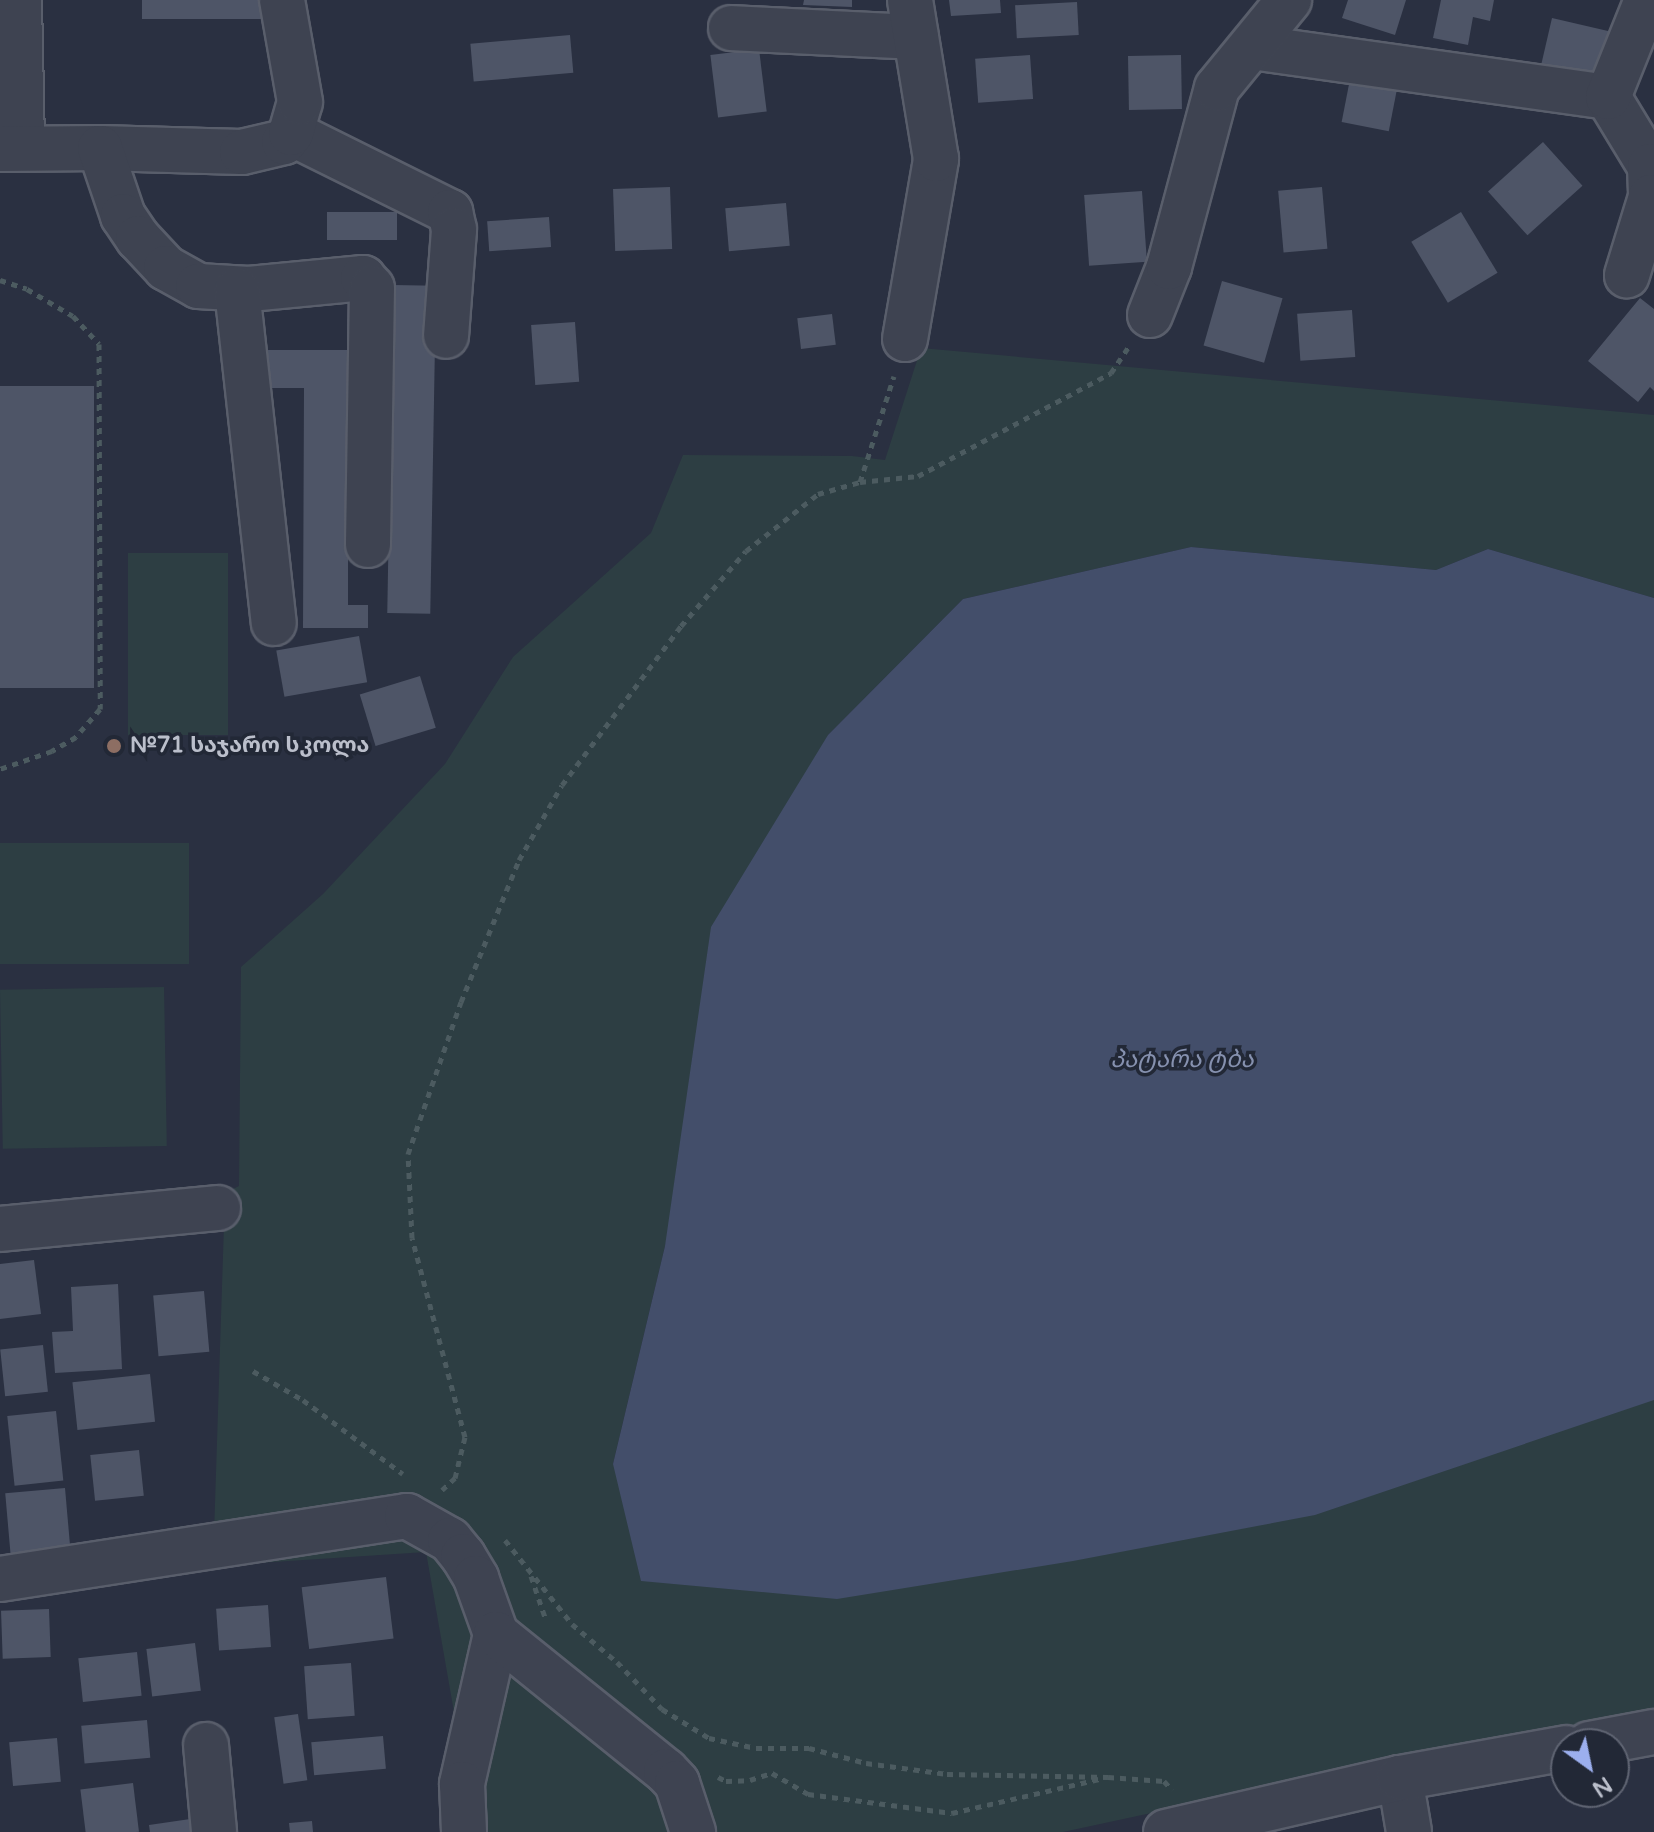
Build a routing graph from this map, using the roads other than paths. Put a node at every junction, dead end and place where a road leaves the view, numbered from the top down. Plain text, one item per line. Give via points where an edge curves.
1 (19, 0) edge
2 (282, 0) edge
3 (1289, 0) edge
4 (1647, 0) edge
5 (913, 18) edge
6 (731, 28) dead end
7 (1252, 47) junction
8 (1608, 97) junction
9 (291, 133) junction
10 (11, 148) edge
11 (100, 148) junction
12 (1627, 275) dead end
13 (237, 290) junction
14 (1150, 315) road end
15 (446, 336) dead end
16 (905, 339) road end
17 (368, 545) dead end
18 (274, 623) dead end
19 (218, 1208) dead end
20 (0, 1229) edge
21 (0, 1579) edge
22 (496, 1634) junction
23 (1654, 1732) edge
24 (1630, 1736) edge
25 (206, 1745) dead end
26 (1550, 1751) edge
27 (1400, 1778) junction
28 (1184, 1828) edge
29 (214, 1832) edge
30 (464, 1832) edge
31 (693, 1832) edge
32 (1409, 1832) edge

1 - 10 street
2 - 9 street via 300,102
3 - 7 street
4 - 8 street
5 - 6 street
5 - 16 street via 936,159
7 - 8 street
7 - 14 street via 1217,88 1169,267
8 - 12 street via 1650,166 1651,197
9 - 11 street via 284,142 242,152
9 - 15 street via 450,212 454,230
10 - 11 street
11 - 13 street via 123,216 166,268 198,286
13 - 17 street via 351,277 363,278 372,288
13 - 18 street
19 - 20 street
21 - 22 street via 409,1498 463,1556
22 - 30 street via 462,1784
22 - 31 street via 672,1777
23 - 24 street
25 - 29 street
26 - 27 street
27 - 28 street
27 - 32 street

